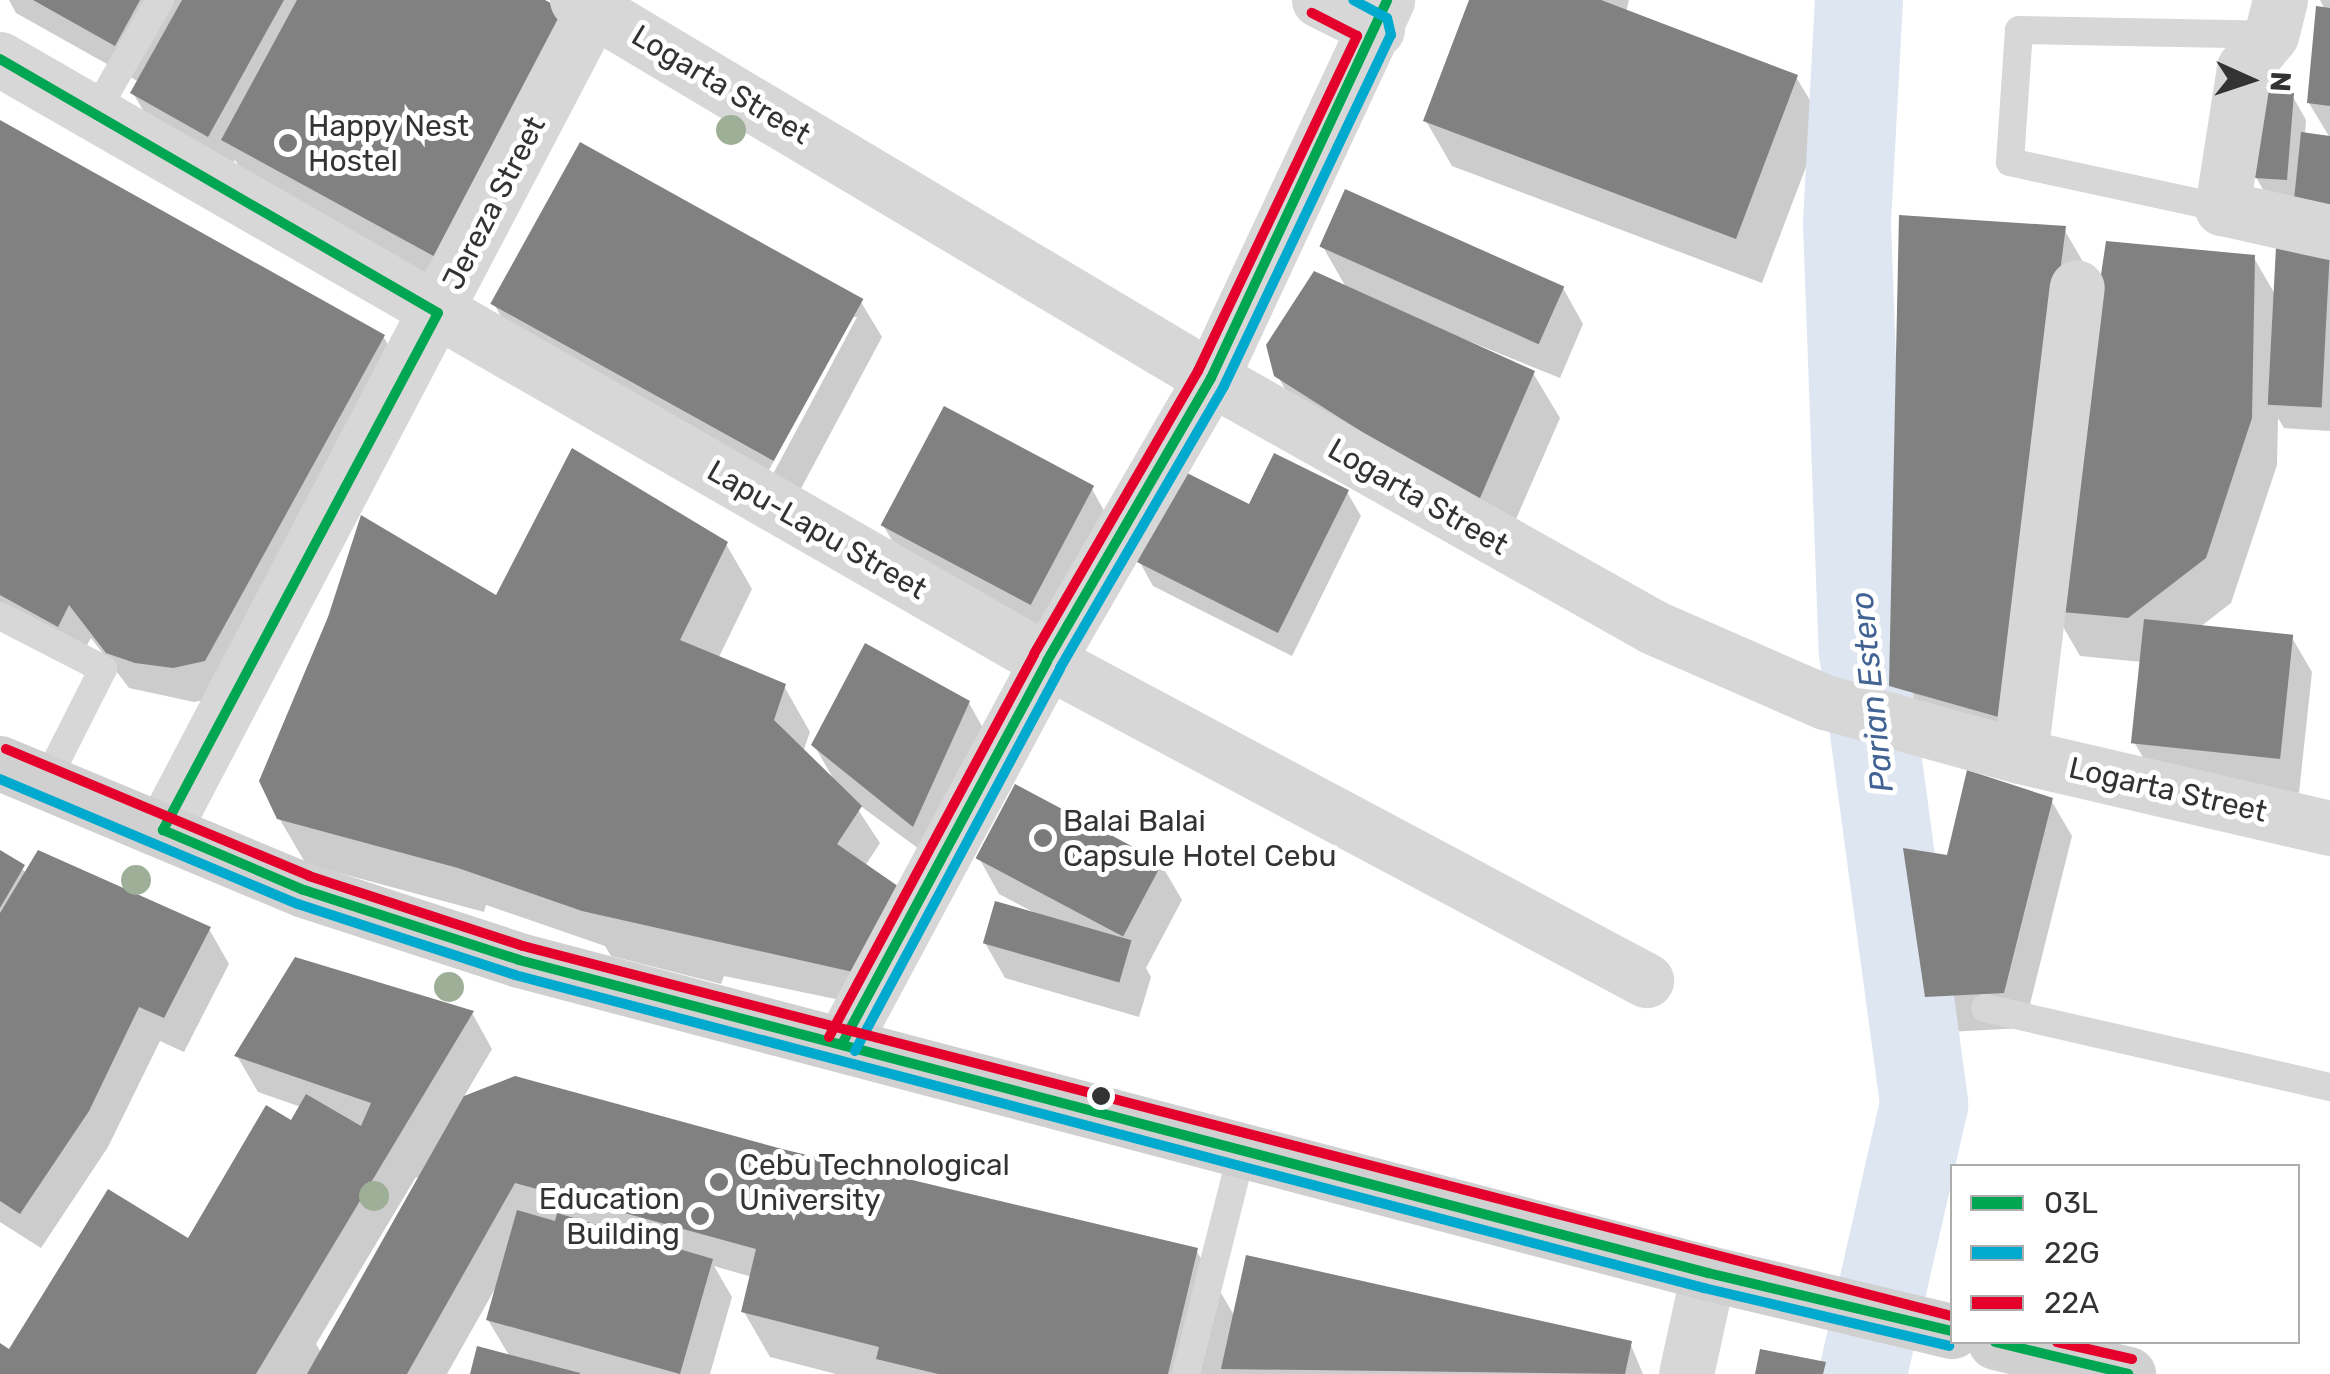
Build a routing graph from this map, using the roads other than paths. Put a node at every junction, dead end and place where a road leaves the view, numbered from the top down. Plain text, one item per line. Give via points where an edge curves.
1 (160, 0) edge
2 (1319, 0) edge
3 (590, 3) edge
4 (1382, 14) edge
5 (2275, 18) edge
6 (0, 59) edge
7 (94, 116) junction
8 (2222, 208) junction
9 (2330, 232) edge
10 (2077, 287) dead end
11 (438, 312) junction
12 (1212, 378) junction
13 (0, 616) edge
14 (1048, 662) junction
15 (2020, 756) junction
16 (22, 773) edge
17 (2330, 828) edge
18 (163, 830) junction
19 (1646, 980) dead end
20 (1984, 1008) dead end
21 (842, 1044) junction
22 (2330, 1088) edge
23 (1242, 1152) junction
24 (1708, 1273) junction
25 (1950, 1331) edge
26 (2004, 1344) edge
27 (1186, 1374) edge
28 (1686, 1374) edge
29 (2128, 1374) edge

1 - 7 lane
2 - 4 street
3 - 11 street, Jereza Street
3 - 12 street, Logarta Street
4 - 12 street
5 - 8 street via 2244,68
5 - 8 lane via 2019,30 2010,162
6 - 7 street, Lapu-Lapu Street
7 - 11 street, Lapu-Lapu Street
8 - 9 street
10 - 15 street
11 - 14 street, Lapu-Lapu Street
11 - 18 street, Jereza Street
12 - 14 street
12 - 15 street, Logarta Street via 1574,586 1825,702
13 - 16 lane via 103,669
14 - 19 street, Lapu-Lapu Street
14 - 21 street
15 - 17 street, Logarta Street
16 - 18 main road
18 - 21 main road via 304,890 519,960
20 - 22 lane
21 - 23 main road
23 - 24 main road
23 - 27 lane
24 - 25 main road
24 - 28 street
26 - 29 main road

